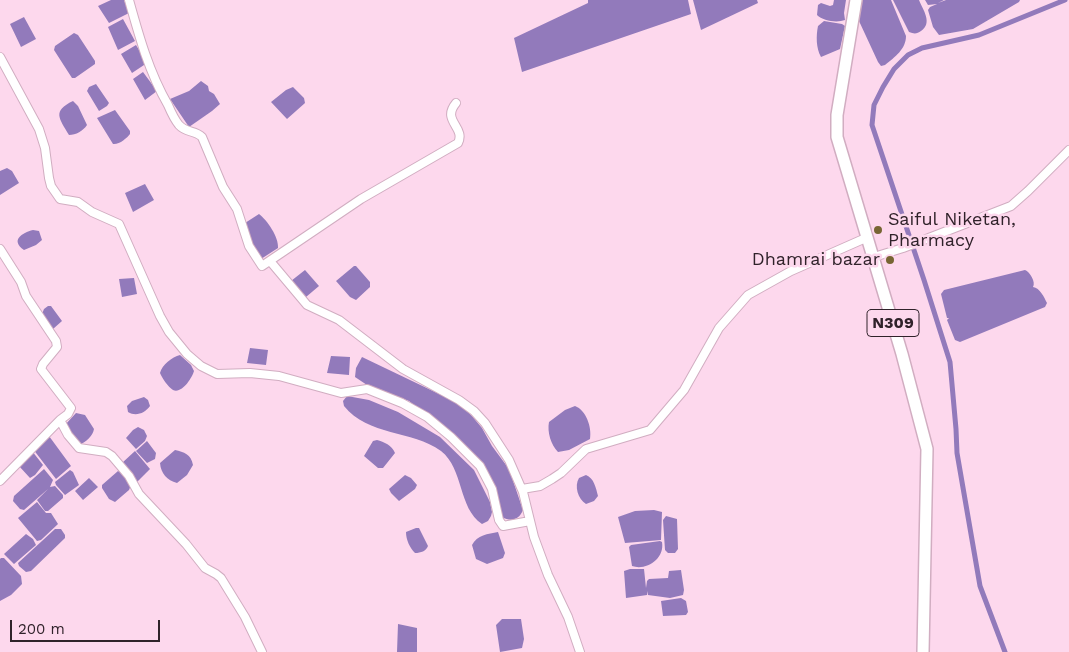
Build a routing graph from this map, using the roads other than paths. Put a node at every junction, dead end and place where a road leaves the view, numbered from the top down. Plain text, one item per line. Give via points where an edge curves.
1 (129, 0) edge
2 (856, 0) edge
3 (0, 57) edge
4 (456, 103) dead end
5 (1069, 150) edge
6 (868, 237) junction
7 (0, 250) edge
8 (874, 257) junction
9 (270, 261) junction
10 (60, 420) junction
11 (0, 481) edge
12 (522, 490) junction
13 (530, 521) junction
14 (262, 652) edge
15 (580, 652) edge
16 (923, 652) edge

1 - 9 street via 145,56 178,124 187,132 196,132 202,137 222,187 237,209 249,246 262,266
2 - 6 highway, N309 via 836,129
3 - 13 street via 40,129 51,186 60,199 78,202 119,224 160,316 187,354 217,374 279,376 341,393 367,389 402,403 426,417 480,466 492,489 503,526
4 - 9 street via 450,113 460,138 458,143 361,199
5 - 8 street via 1011,206
6 - 8 highway, N309
6 - 12 street via 791,271 748,295 719,328 684,390 650,430 586,449 552,479
7 - 10 street via 56,341 57,347 40,368 71,408
8 - 16 highway, N309 via 927,450
9 - 12 street via 307,305 339,320 404,369 474,412 509,460
10 - 11 street
10 - 14 street via 79,448 112,456 139,494 204,568 221,578
12 - 13 street
13 - 15 street

